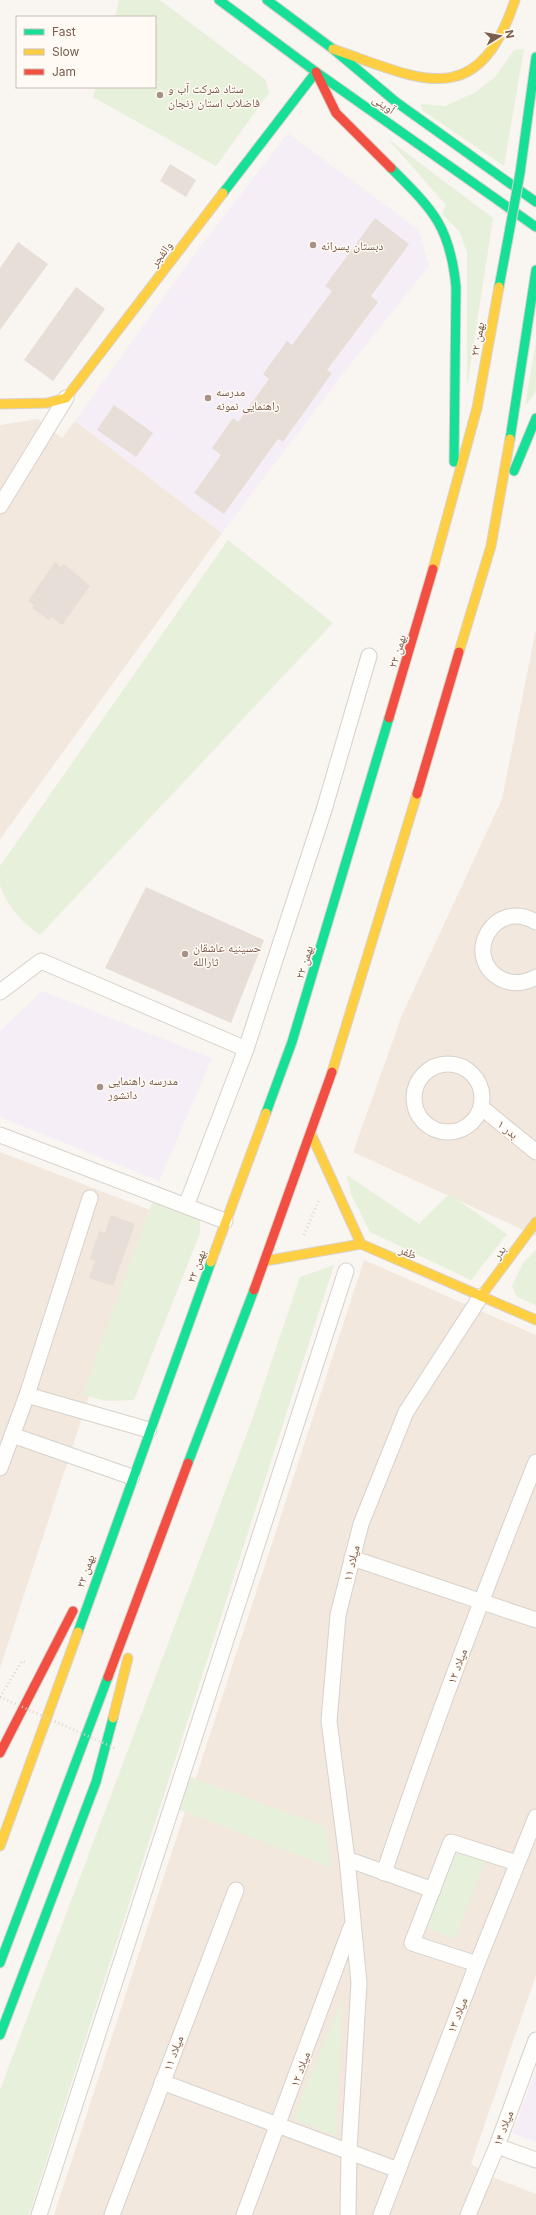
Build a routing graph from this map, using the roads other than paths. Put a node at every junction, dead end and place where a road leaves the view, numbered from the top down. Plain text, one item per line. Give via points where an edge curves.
1 (219, 0) edge
2 (267, 0) edge
3 (516, 0) edge
4 (333, 49) junction
5 (536, 58) edge
6 (316, 72) junction
7 (536, 202) edge
8 (536, 227) edge
9 (536, 270) edge
10 (66, 398) junction
11 (0, 404) edge
12 (536, 418) edge
13 (454, 492) junction
14 (500, 504) junction
15 (0, 506) edge
16 (369, 656) dead end
17 (536, 922) edge
18 (536, 977) edge
19 (0, 992) edge
20 (246, 1049) junction
21 (481, 1106) junction
22 (311, 1134) junction
23 (0, 1135) edge
24 (536, 1152) edge
25 (90, 1198) dead end
26 (186, 1206) junction
27 (225, 1221) junction
28 (536, 1222) edge
29 (360, 1244) junction
30 (265, 1261) junction
31 (346, 1271) dead end
32 (481, 1296) junction
33 (536, 1320) edge
34 (27, 1395) junction
35 (149, 1430) junction
36 (12, 1435) junction
37 (536, 1462) edge
38 (0, 1468) edge
39 (132, 1477) junction
40 (108, 1544) junction
41 (156, 1550) junction
42 (352, 1558) junction
43 (481, 1601) junction
44 (536, 1620) edge
45 (134, 1635) dead end
46 (130, 1650) dead end
47 (1, 1747) edge
48 (536, 1817) edge
49 (0, 1846) edge
50 (346, 1859) junction
51 (517, 1863) junction
52 (384, 1872) junction
53 (236, 1890) dead end
54 (433, 1890) junction
55 (353, 1923) junction
56 (0, 1963) edge
57 (477, 1964) junction
58 (0, 2035) edge
59 (536, 2040) edge
60 (162, 2082) junction
61 (279, 2125) junction
62 (497, 2146) junction
63 (349, 2151) junction
64 (536, 2160) edge
65 (398, 2170) junction
66 (39, 2215) edge
67 (112, 2215) edge
68 (244, 2215) edge
69 (348, 2215) edge
70 (381, 2215) edge
71 (468, 2215) edge

1 - 6 main road, آوینی
2 - 4 main road, آوینی
3 - 4 main road via 508,24 492,50 470,72 449,80 422,79
4 - 7 main road, آوینی via 396,102
5 - 13 main road, ۲۲ بهمن, bridge via 520,173 477,408
6 - 8 main road, آوینی
6 - 10 main road, والفجر
6 - 13 main road via 336,113 427,204 444,229 453,258 456,287
9 - 14 main road
10 - 11 main road via 47,403
10 - 15 street
12 - 14 main road
13 - 27 main road, ۲۲ بهمن via 417,625 292,1042
14 - 22 main road via 491,546 341,1045
16 - 20 street via 324,810
17 - 18 street via 515,915 504,918 494,924 483,944 488,967 496,976 517,983
19 - 20 street via 41,961
20 - 26 street
21 - 21 street via 482,1096 474,1076 456,1065 445,1064 424,1073 417,1083 414,1094 414,1106 420,1117 428,1126 438,1131 460,1130 470,1124
21 - 24 street, بدر ۱
22 - 29 main road
22 - 30 main road
23 - 26 street
25 - 34 street
26 - 27 street
27 - 35 main road, ۲۲ بهمن
28 - 32 main road, بدر
29 - 30 main road
29 - 32 main road, ظفر
30 - 41 main road
31 - 66 street
32 - 33 main road, ظفر
32 - 42 street, میلاد ۱۱ via 406,1412 361,1524
34 - 35 street
34 - 36 street
35 - 39 main road, ۲۲ بهمن
36 - 38 street
36 - 39 street
37 - 43 street, میلاد ۱۲
39 - 40 main road, ۲۲ بهمن
40 - 47 main road
40 - 49 main road, ۲۲ بهمن
41 - 45 main road
41 - 56 main road
42 - 43 street
42 - 50 street, میلاد ۱۱ via 338,1615 329,1721
43 - 44 street
43 - 52 street, میلاد ۱۲
46 - 58 main road via 96,1782
48 - 51 street, میلاد ۱۳
50 - 52 street
50 - 55 street, میلاد ۱۲
51 - 54 street via 452,1842
51 - 57 street, میلاد ۱۳
52 - 54 street
53 - 60 street, میلاد ۱۱
54 - 57 street via 412,1943
55 - 61 street, میلاد ۱۲
55 - 63 street, میلاد ۱۲ via 359,1983
57 - 65 street, میلاد ۱۳
59 - 62 street, میلاد ۱۴
60 - 61 street
60 - 67 street, میلاد ۱۱
61 - 63 street
61 - 68 street, میلاد ۱۲
62 - 64 street
62 - 71 street, میلاد ۱۴
63 - 65 street
63 - 69 street, میلاد ۱۲
65 - 70 street, میلاد ۱۳

